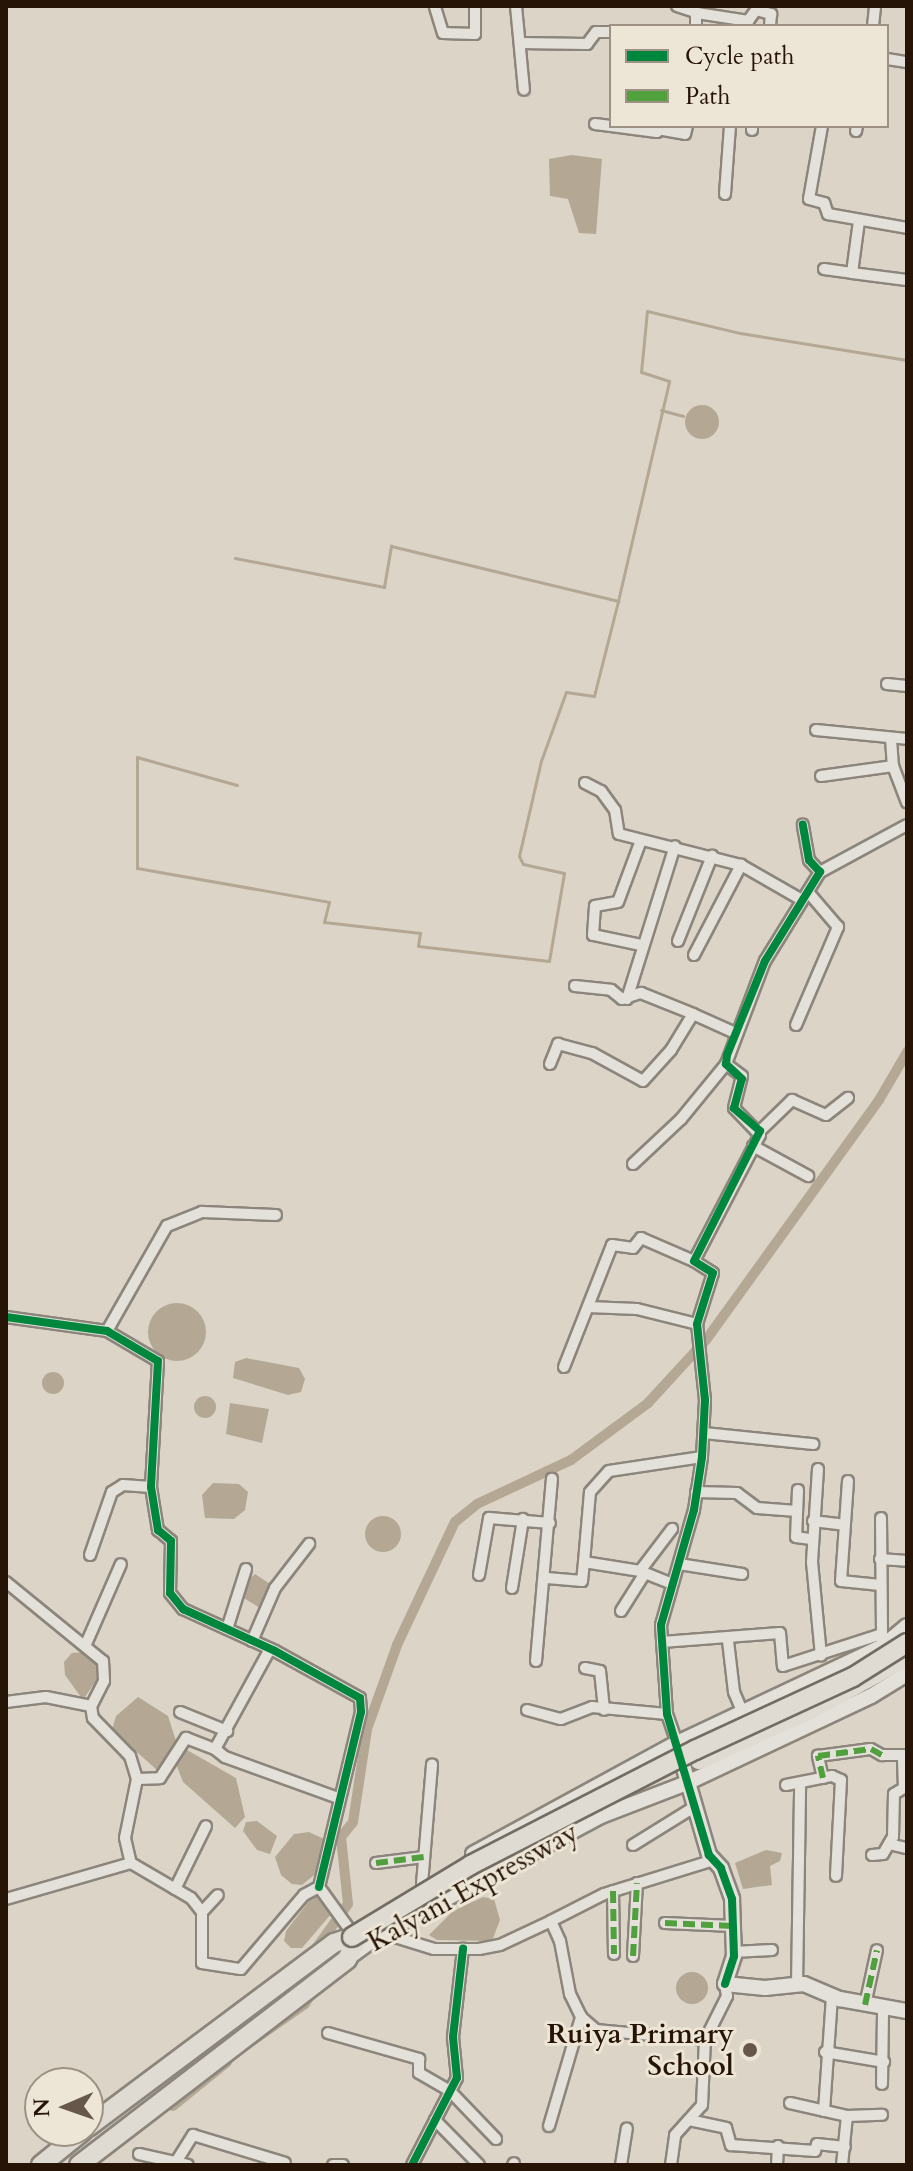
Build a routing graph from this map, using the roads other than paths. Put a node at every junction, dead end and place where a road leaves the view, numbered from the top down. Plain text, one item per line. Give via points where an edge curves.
1 (475, 6) edge
2 (516, 6) edge
3 (677, 6) edge
4 (435, 7) edge
5 (697, 13) junction
6 (696, 24) edge
7 (770, 24) edge
8 (609, 32) edge
9 (520, 43) junction
10 (524, 90) dead end
11 (595, 124) dead end
12 (609, 126) edge
13 (663, 128) edge
14 (686, 128) edge
15 (730, 128) edge
16 (822, 128) edge
17 (725, 194) dead end
18 (859, 221) junction
19 (907, 228) edge
20 (824, 269) dead end
21 (852, 273) junction
22 (907, 280) edge
23 (887, 684) dead end
24 (907, 686) edge
25 (816, 730) dead end
26 (891, 739) junction
27 (907, 739) edge
28 (893, 766) junction
29 (821, 776) dead end
30 (585, 783) dead end
31 (907, 802) edge
32 (803, 825) dead end
33 (904, 826) edge
34 (907, 839) edge
35 (641, 840) junction
36 (675, 846) junction
37 (712, 856) junction
38 (741, 865) junction
39 (820, 872) junction
40 (805, 896) junction
41 (678, 941) dead end
42 (641, 945) junction
43 (694, 955) dead end
44 (575, 986) dead end
45 (627, 999) junction
46 (693, 1014) junction
47 (796, 1025) dead end
48 (735, 1033) junction
49 (550, 1064) dead end
50 (726, 1064) junction
51 (848, 1098) dead end
52 (760, 1131) junction
53 (753, 1146) junction
54 (633, 1164) dead end
55 (808, 1176) dead end
56 (276, 1215) dead end
57 (694, 1261) junction
58 (588, 1307) junction
59 (6, 1317) edge
60 (697, 1330) junction
61 (107, 1331) junction
62 (564, 1367) dead end
63 (704, 1433) junction
64 (813, 1444) dead end
65 (702, 1457) junction
66 (818, 1469) dead end
67 (552, 1479) dead end
68 (848, 1481) dead end
69 (151, 1487) junction
70 (798, 1490) dead end
71 (696, 1492) junction
72 (797, 1511) junction
73 (881, 1518) dead end
74 (523, 1519) junction
75 (813, 1521) junction
76 (550, 1523) junction
77 (844, 1525) junction
78 (672, 1529) dead end
79 (811, 1539) junction
80 (309, 1544) dead end
81 (90, 1555) dead end
82 (880, 1559) junction
83 (907, 1561) edge
84 (584, 1562) junction
85 (121, 1564) dead end
86 (679, 1564) junction
87 (246, 1569) dead end
88 (642, 1572) junction
89 (742, 1574) dead end
90 (479, 1575) dead end
91 (547, 1578) junction
92 (6, 1582) edge
93 (670, 1583) junction
94 (880, 1585) junction
95 (512, 1588) dead end
96 (621, 1611) dead end
97 (907, 1626) edge
98 (227, 1629) junction
99 (882, 1640) junction
100 (252, 1641) junction
101 (728, 1641) junction
102 (662, 1642) junction
103 (907, 1643) edge
104 (86, 1644) junction
105 (270, 1649) junction
106 (821, 1656) junction
107 (907, 1657) edge
108 (536, 1661) dead end
109 (585, 1668) dead end
110 (907, 1674) edge
111 (6, 1702) edge
112 (91, 1706) junction
113 (527, 1710) dead end
114 (604, 1710) junction
115 (742, 1711) junction
116 (180, 1712) dead end
117 (667, 1714) junction
118 (227, 1731) junction
119 (677, 1743) junction
120 (215, 1749) junction
121 (905, 1755) edge
122 (432, 1764) dead end
123 (688, 1776) junction
124 (823, 1778) junction
125 (137, 1779) junction
126 (800, 1783) junction
127 (786, 1785) dead end
128 (338, 1798) junction
129 (696, 1806) junction
130 (206, 1826) dead end
131 (889, 1844) junction
132 (633, 1845) dead end
133 (907, 1848) edge
134 (872, 1855) dead end
135 (424, 1857) junction
136 (714, 1860) junction
137 (131, 1863) junction
138 (376, 1863) dead end
139 (836, 1876) dead end
140 (637, 1883) junction
141 (422, 1884) junction
142 (319, 1887) junction
143 (175, 1889) junction
144 (613, 1891) junction
145 (218, 1895) dead end
146 (6, 1899) edge
147 (202, 1912) junction
148 (551, 1921) junction
149 (665, 1923) dead end
150 (733, 1926) junction
151 (382, 1933) junction
152 (353, 1936) junction
153 (463, 1949) junction
154 (772, 1950) dead end
155 (877, 1950) dead end
156 (733, 1952) junction
157 (614, 1954) dead end
158 (633, 1956) dead end
159 (347, 1959) junction
160 (725, 1984) junction
161 (797, 1985) junction
162 (832, 1996) junction
163 (865, 2005) junction
164 (883, 2009) junction
165 (907, 2011) edge
166 (581, 2017) junction
167 (328, 2033) dead end
168 (705, 2040) junction
169 (825, 2052) junction
170 (884, 2062) junction
171 (882, 2084) dead end
172 (450, 2091) junction
173 (790, 2103) dead end
174 (824, 2111) junction
175 (104, 2115) edge
176 (882, 2115) dead end
177 (847, 2116) junction
178 (435, 2120) junction
179 (689, 2120) junction
180 (549, 2126) dead end
181 (627, 2128) dead end
182 (496, 2139) dead end
183 (778, 2146) junction
184 (63, 2147) edge
185 (845, 2147) junction
186 (139, 2154) dead end
187 (270, 2161) edge
188 (176, 2162) junction
189 (285, 2163) dead end
190 (41, 2165) edge
191 (79, 2165) edge
192 (188, 2165) edge
193 (333, 2165) edge
194 (343, 2165) edge
195 (412, 2165) edge
196 (479, 2165) edge
197 (621, 2165) edge
198 (671, 2165) edge
199 (777, 2165) edge
200 (842, 2165) edge

1 - 4 street via 475,34 443,33
2 - 9 street
3 - 5 street
5 - 6 street
5 - 7 street via 748,21 756,10 771,14
8 - 9 street via 596,32 587,44
9 - 10 street
11 - 12 street
13 - 14 street via 685,134
15 - 17 street
16 - 18 street via 809,199 824,203 828,214
18 - 19 street
18 - 21 street
20 - 21 street
21 - 22 street
23 - 24 street
25 - 26 street
26 - 27 street
26 - 28 street
28 - 29 street
28 - 31 street
30 - 35 street via 601,791 615,810 617,833
32 - 39 street via 809,860
33 - 34 street
33 - 39 street
35 - 36 street
35 - 42 street via 618,903 595,906 593,935
36 - 37 street
36 - 42 street
37 - 38 street
37 - 41 street
38 - 40 street
38 - 43 street
39 - 40 street
40 - 47 street via 838,927
40 - 48 street via 765,961
42 - 45 street
44 - 45 street via 611,990
45 - 46 street via 641,993
46 - 48 street
46 - 49 street via 645,1081 592,1053 558,1044
48 - 50 street
50 - 52 street via 742,1076 734,1108
50 - 54 street via 681,1119
51 - 52 street via 826,1115 792,1100
52 - 53 street
53 - 55 street
53 - 57 street
56 - 61 street via 202,1212 167,1226
57 - 58 street via 641,1238 633,1248 613,1244
57 - 60 street via 713,1273
58 - 60 street via 637,1309
58 - 62 street
59 - 61 street
60 - 63 street
61 - 69 street via 158,1361
63 - 64 street
63 - 65 street
65 - 71 street
65 - 84 street via 609,1471 590,1492
66 - 75 street
67 - 76 street
68 - 77 street
69 - 81 street via 123,1485 112,1492
69 - 98 street via 158,1530 171,1541 170,1593 183,1609
70 - 72 street
71 - 72 street via 737,1493 751,1506
71 - 86 street
72 - 79 street via 796,1537
73 - 82 street
74 - 76 street
74 - 90 street via 489,1518
74 - 95 street
75 - 77 street
75 - 79 street
76 - 91 street
77 - 94 street via 841,1581
78 - 88 street
79 - 106 street
80 - 100 street via 275,1588
82 - 83 street
82 - 94 street
84 - 88 street
84 - 91 street via 582,1581
85 - 104 street
86 - 89 street
86 - 93 street
87 - 98 street
88 - 93 street
88 - 96 street
91 - 108 street
92 - 104 street via 29,1606
93 - 102 street
94 - 99 street
97 - 99 street, Kalyani Expressway
98 - 100 street
99 - 106 street
99 - 115 street, Kalyani Expressway
100 - 105 street
101 - 102 street
101 - 106 street via 780,1633 783,1666
101 - 115 street via 734,1692
102 - 117 street
103 - 152 highway, Kalyani Expressway, bridge via 853,1677 695,1750 471,1865
104 - 112 street via 103,1661 104,1681
105 - 118 street
105 - 128 street via 360,1698
107 - 152 highway, Kalyani Expressway, bridge via 812,1709 471,1871
109 - 114 street via 600,1671
110 - 123 street, Kalyani Expressway via 871,1696
111 - 112 street via 46,1697
112 - 125 street via 93,1718 130,1756
113 - 114 street via 561,1719 592,1707
114 - 117 street
115 - 119 street, Kalyani Expressway
116 - 118 street
117 - 119 street
118 - 120 street
119 - 123 street
119 - 141 street, Kalyani Expressway
120 - 125 street via 186,1738 160,1778
120 - 128 street
121 - 124 street via 871,1749 818,1756
121 - 131 street via 904,1788 894,1794 895,1829
122 - 135 street
123 - 129 street
123 - 151 street, Kalyani Expressway via 601,1816
124 - 126 street
124 - 139 street via 832,1776 843,1787
125 - 137 street via 125,1838
126 - 127 street
126 - 161 street
128 - 142 street
129 - 132 street
129 - 136 street
130 - 143 street
131 - 133 street
131 - 134 street via 883,1854
135 - 138 street
135 - 141 street
136 - 140 street
136 - 150 street via 732,1899
137 - 143 street
137 - 146 street
140 - 144 street
140 - 158 street
141 - 152 street, Kalyani Expressway
142 - 147 street via 304,1895 241,1969 202,1963
142 - 152 street
143 - 147 street
144 - 148 street
144 - 157 street
145 - 147 street
148 - 153 street via 500,1945
148 - 166 street
149 - 150 street
150 - 156 street
151 - 153 street via 434,1949
151 - 159 street, Kalyani Expressway
152 - 159 highway
152 - 175 highway, Kalyani Expressway via 334,1943
153 - 172 street via 453,2037 457,2078
154 - 156 street
155 - 163 street
156 - 160 street
159 - 191 highway, Kalyani Expressway
160 - 161 street
160 - 168 street via 727,1996
161 - 162 street
162 - 163 street
162 - 169 street
163 - 164 street
164 - 165 street
164 - 170 street
166 - 168 street via 596,2030
166 - 180 street
167 - 172 street via 419,2059 419,2073
168 - 179 street via 702,2105
169 - 170 street
169 - 174 street
170 - 171 street
172 - 178 street
172 - 182 street
173 - 174 street
174 - 177 street
176 - 177 street
177 - 185 street
178 - 195 street
178 - 196 street
179 - 183 street via 726,2128 731,2145
179 - 198 street via 675,2135
181 - 197 street
183 - 185 street via 815,2151 817,2144
183 - 199 street
184 - 190 highway
185 - 200 street
186 - 188 street
187 - 188 street via 193,2135
187 - 189 street
188 - 192 street
193 - 194 street

